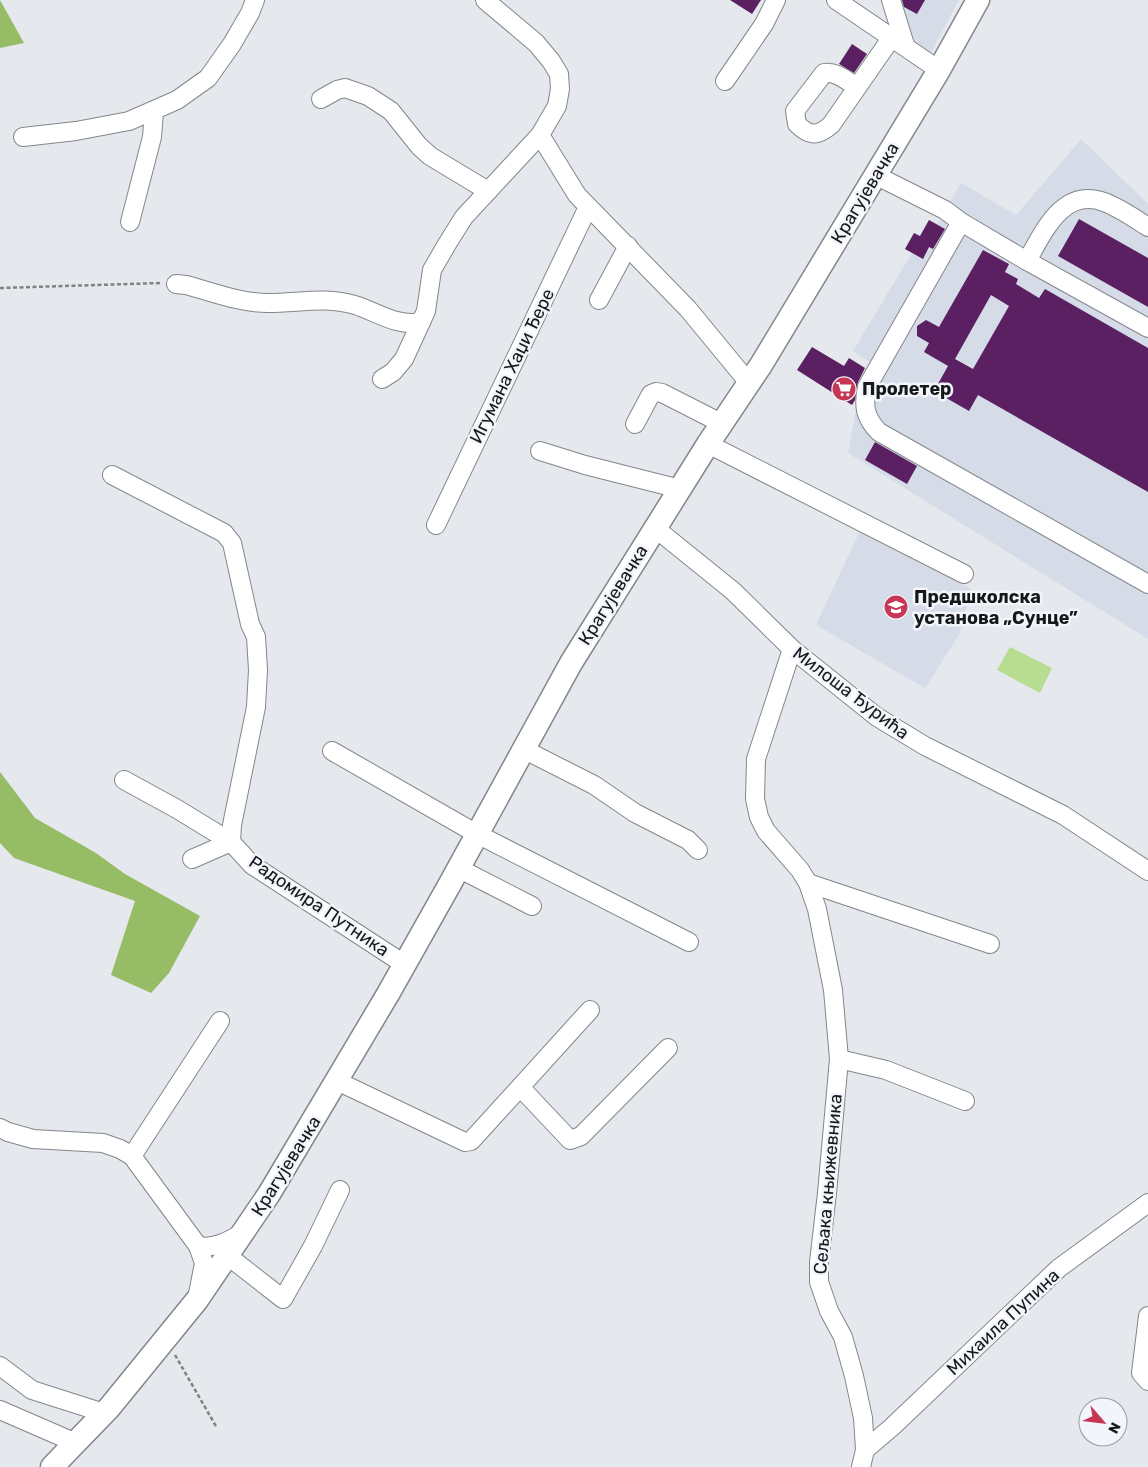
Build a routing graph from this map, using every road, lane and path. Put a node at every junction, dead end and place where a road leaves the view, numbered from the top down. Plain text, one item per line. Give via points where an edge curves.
1 (255, 0) edge
2 (485, 0) edge
3 (836, 0) edge
4 (891, 0) edge
5 (978, 0) edge
6 (774, 1) edge
7 (898, 41) junction
8 (939, 70) junction
9 (725, 81) dead end
10 (857, 87) dead end
11 (321, 99) dead end
12 (154, 112) junction
13 (540, 134) junction
14 (23, 137) dead end
15 (875, 176) junction
16 (488, 190) junction
17 (588, 207) junction
18 (130, 222) dead end
19 (961, 222) junction
20 (1148, 227) edge
21 (628, 246) junction
22 (1027, 260) junction
23 (176, 284) joint
24 (0, 288) edge
25 (599, 300) dead end
26 (421, 322) junction
27 (1146, 322) edge
28 (382, 379) dead end
29 (749, 384) junction
30 (722, 423) junction
31 (635, 424) dead end
32 (708, 444) junction
33 (540, 451) dead end
34 (112, 475) dead end
35 (680, 489) junction
36 (436, 525) dead end
37 (655, 528) junction
38 (964, 574) dead end
39 (1147, 581) edge
40 (792, 649) junction
41 (523, 749) junction
42 (332, 751) dead end
43 (124, 780) dead end
44 (477, 834) junction
45 (231, 842) junction
46 (698, 850) dead end
47 (192, 859) dead end
48 (458, 868) junction
49 (1148, 871) edge
50 (808, 883) junction
51 (532, 906) dead end
52 (689, 942) dead end
53 (990, 944) dead end
54 (404, 964) junction
55 (590, 1010) dead end
56 (220, 1021) dead end
57 (668, 1048) dead end
58 (839, 1059) junction
59 (337, 1081) junction
60 (520, 1088) junction
61 (965, 1101) dead end
62 (0, 1128) edge
63 (132, 1156) junction
64 (340, 1190) dead end
65 (1148, 1203) edge
66 (245, 1231) junction
67 (198, 1246) junction
68 (228, 1256) junction
69 (197, 1300) junction
70 (1148, 1316) edge
71 (166, 1338) junction
72 (0, 1366) edge
73 (1148, 1381) edge
74 (0, 1410) edge
75 (104, 1413) junction
76 (217, 1428) dead end
77 (76, 1443) junction
78 (863, 1459) edge
79 (52, 1467) edge

1 - 12 street via 232,44 208,78
2 - 13 street via 536,43 559,74 557,106
3 - 7 street
4 - 7 street
5 - 8 main road, Крагујевачка
6 - 9 street via 764,24
7 - 8 street
7 - 10 street
8 - 15 main road, Крагујевачка
11 - 16 street via 346,88 368,96 391,111 418,146 430,156
12 - 14 street via 129,122
12 - 18 street via 152,137
13 - 16 street
13 - 17 street via 577,195
15 - 19 street via 946,210
15 - 29 main road, Крагујевачка
16 - 26 street via 464,217 432,270 426,311
17 - 21 street
17 - 36 street, Игумана Хаџи Ђере
19 - 22 street
19 - 39 street via 867,387 866,416 879,432
20 - 22 street via 1103,202 1080,199 1061,210 1047,225
21 - 25 street
21 - 29 street via 688,309
22 - 27 street
23 - 24 path
23 - 26 street via 247,302 334,300 402,323
26 - 28 street via 404,358 393,372
29 - 30 main road, Крагујевачка
30 - 31 street via 656,392 651,394
30 - 32 main road, Крагујевачка
32 - 35 main road, Крагујевачка
32 - 38 street
33 - 35 street
34 - 45 street via 224,533 232,543 256,638 258,670 256,707
35 - 37 main road, Крагујевачка
37 - 40 street, Милоша Ђурића via 733,590
37 - 41 main road, Крагујевачка via 571,663
40 - 49 street, Милоша Ђурића via 878,717 917,741 1063,815
40 - 50 street, Сељака књижевника via 756,759 755,799 766,832
41 - 44 main road, Крагујевачка
41 - 46 street via 594,785 635,813 688,840
42 - 44 street
43 - 45 street, Радомира Путника
44 - 48 main road, Крагујевачка
44 - 52 street
45 - 47 street
45 - 54 street, Радомира Путника via 252,865
48 - 51 street
48 - 54 main road, Крагујевачка
50 - 53 street
50 - 58 street, Сељака књижевника via 817,909 833,990
54 - 59 main road, Крагујевачка
55 - 60 street
56 - 63 street
57 - 60 street via 581,1136 570,1140
58 - 61 street via 886,1070
58 - 78 street, Сељака књижевника via 818,1262 819,1282 846,1347 863,1418
59 - 60 street via 465,1142 471,1141
59 - 66 main road, Крагујевачка
62 - 63 street via 33,1139 103,1143
63 - 67 street
64 - 68 street via 314,1246 283,1299
65 - 78 street, Михаила Пупина via 1059,1268
66 - 67 street via 218,1245
66 - 68 main road, Крагујевачка
67 - 69 street via 204,1263
68 - 69 main road, Крагујевачка
69 - 71 main road, Крагујевачка
70 - 73 street via 1141,1373
71 - 75 main road, Крагујевачка
71 - 76 path
72 - 75 street via 32,1390
74 - 77 street
75 - 77 main road, Крагујевачка
77 - 79 main road, Крагујевачка

